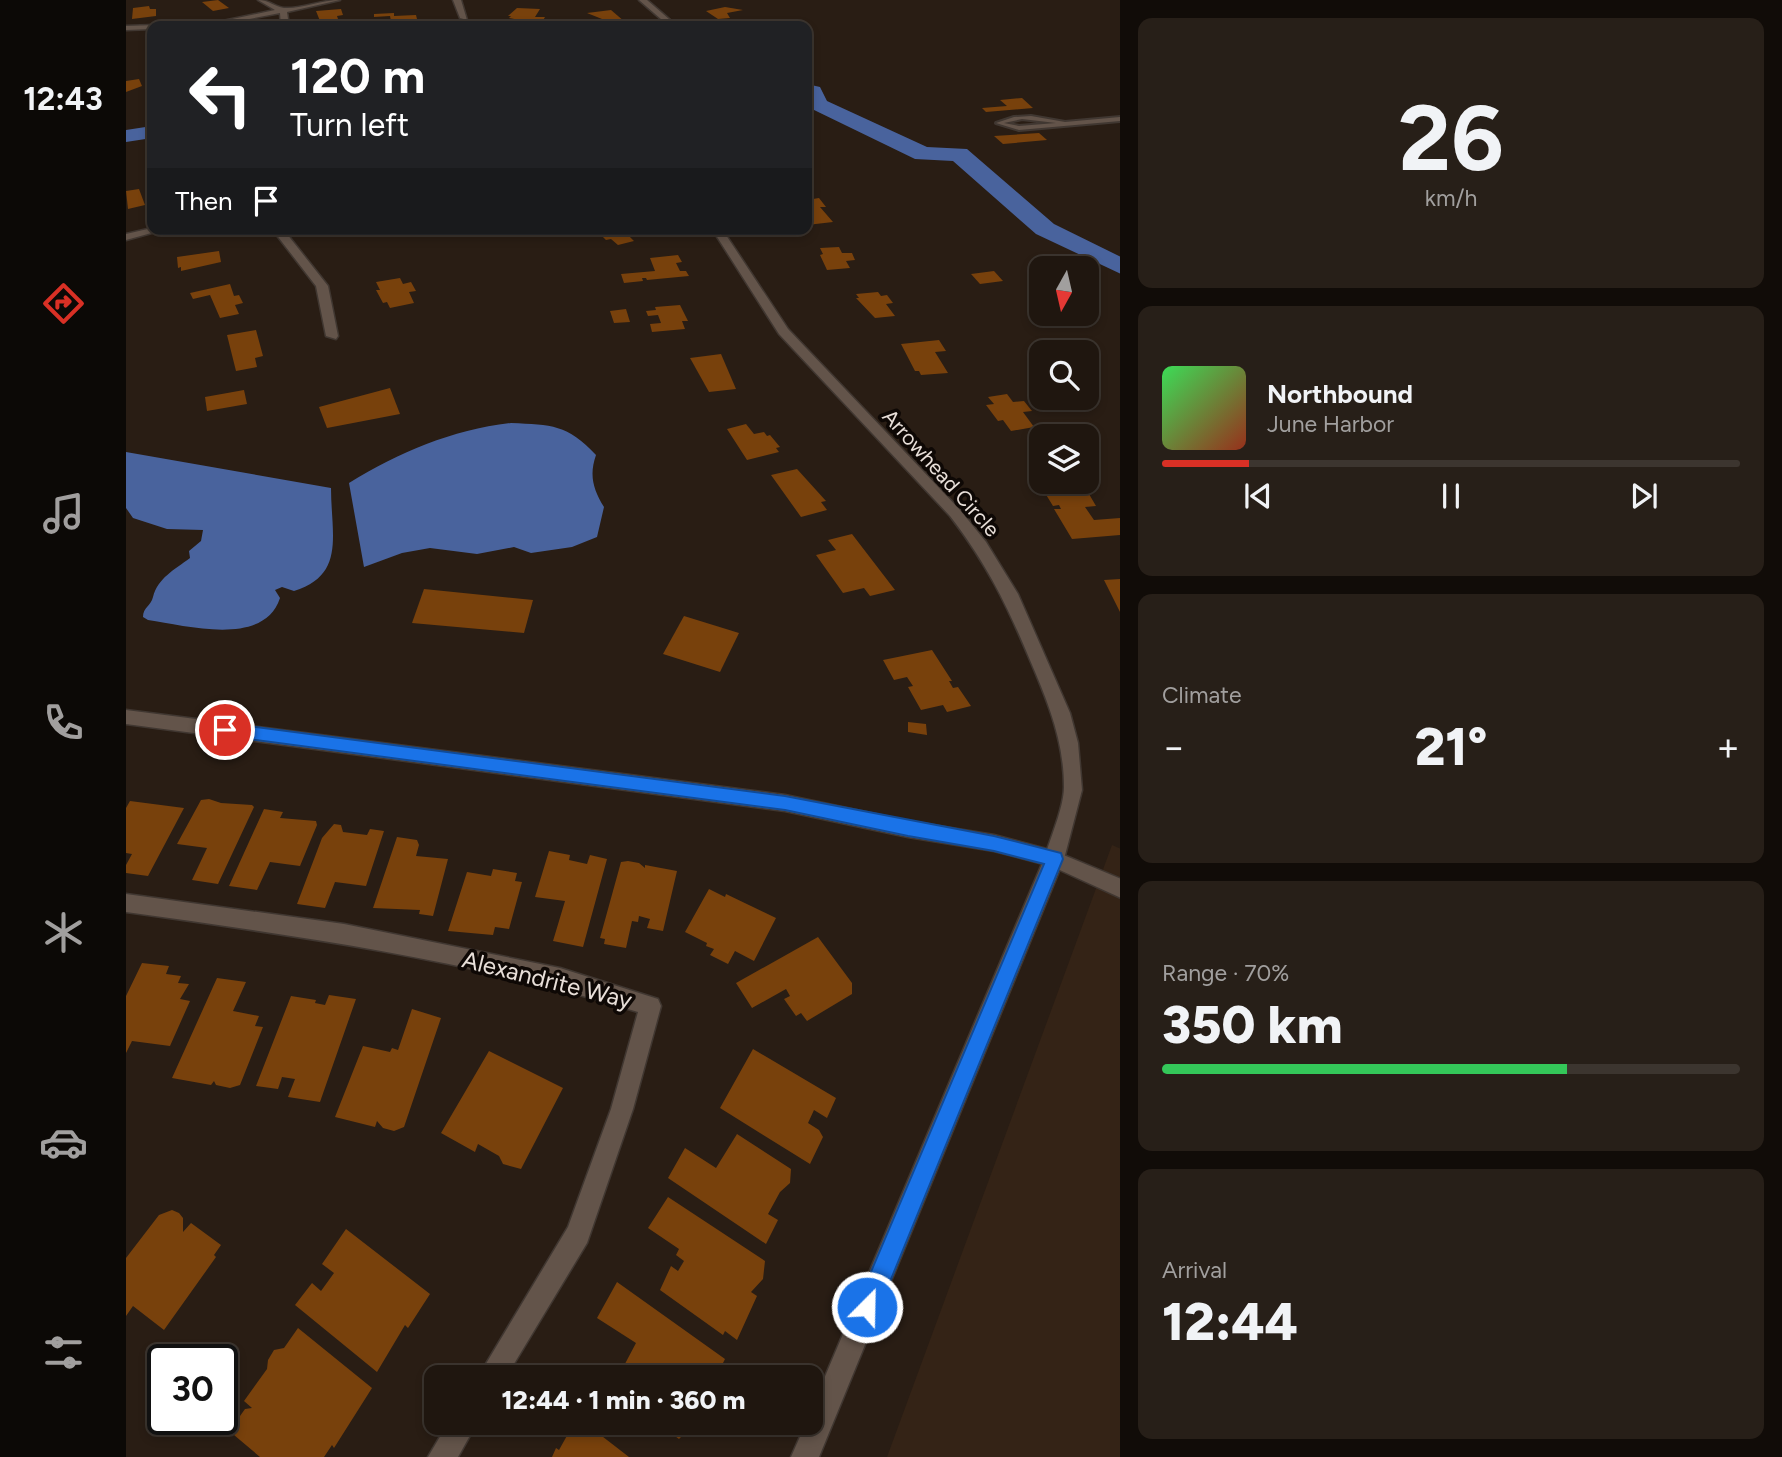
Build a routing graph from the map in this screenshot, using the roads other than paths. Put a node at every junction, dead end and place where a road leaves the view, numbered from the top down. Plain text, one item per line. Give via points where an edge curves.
1 (262, 0) edge
2 (336, 0) edge
3 (457, 0) edge
4 (643, 0) edge
5 (283, 11) junction
6 (464, 18) dead end
7 (230, 21) edge
8 (284, 21) edge
9 (667, 21) edge
10 (126, 27) edge
11 (147, 27) edge
12 (1120, 119) edge
13 (1063, 123) junction
14 (147, 232) edge
15 (282, 235) edge
16 (722, 235) edge
17 (126, 237) edge
18 (332, 336) dead end
19 (126, 716) edge
20 (1054, 859) junction
21 (1120, 889) edge
22 (126, 903) edge
23 (498, 1365) edge
24 (456, 1435) edge
25 (442, 1457) edge
26 (805, 1457) edge

1 - 5 street
2 - 5 street
3 - 6 street
4 - 9 street
5 - 7 street
5 - 8 street
10 - 11 street
12 - 13 lane
13 - 13 lane via 1019,128 999,123 1022,118
14 - 17 street
15 - 18 street via 322,286
16 - 20 street, Arrowhead Circle via 783,331 955,513 1004,582 1061,713 1069,743 1073,790
19 - 20 street via 785,803
20 - 21 street
20 - 26 street, Arrowhead Circle
22 - 23 street, Alexandrite Way via 344,933 560,978 650,1006 622,1109 578,1234
24 - 25 street

